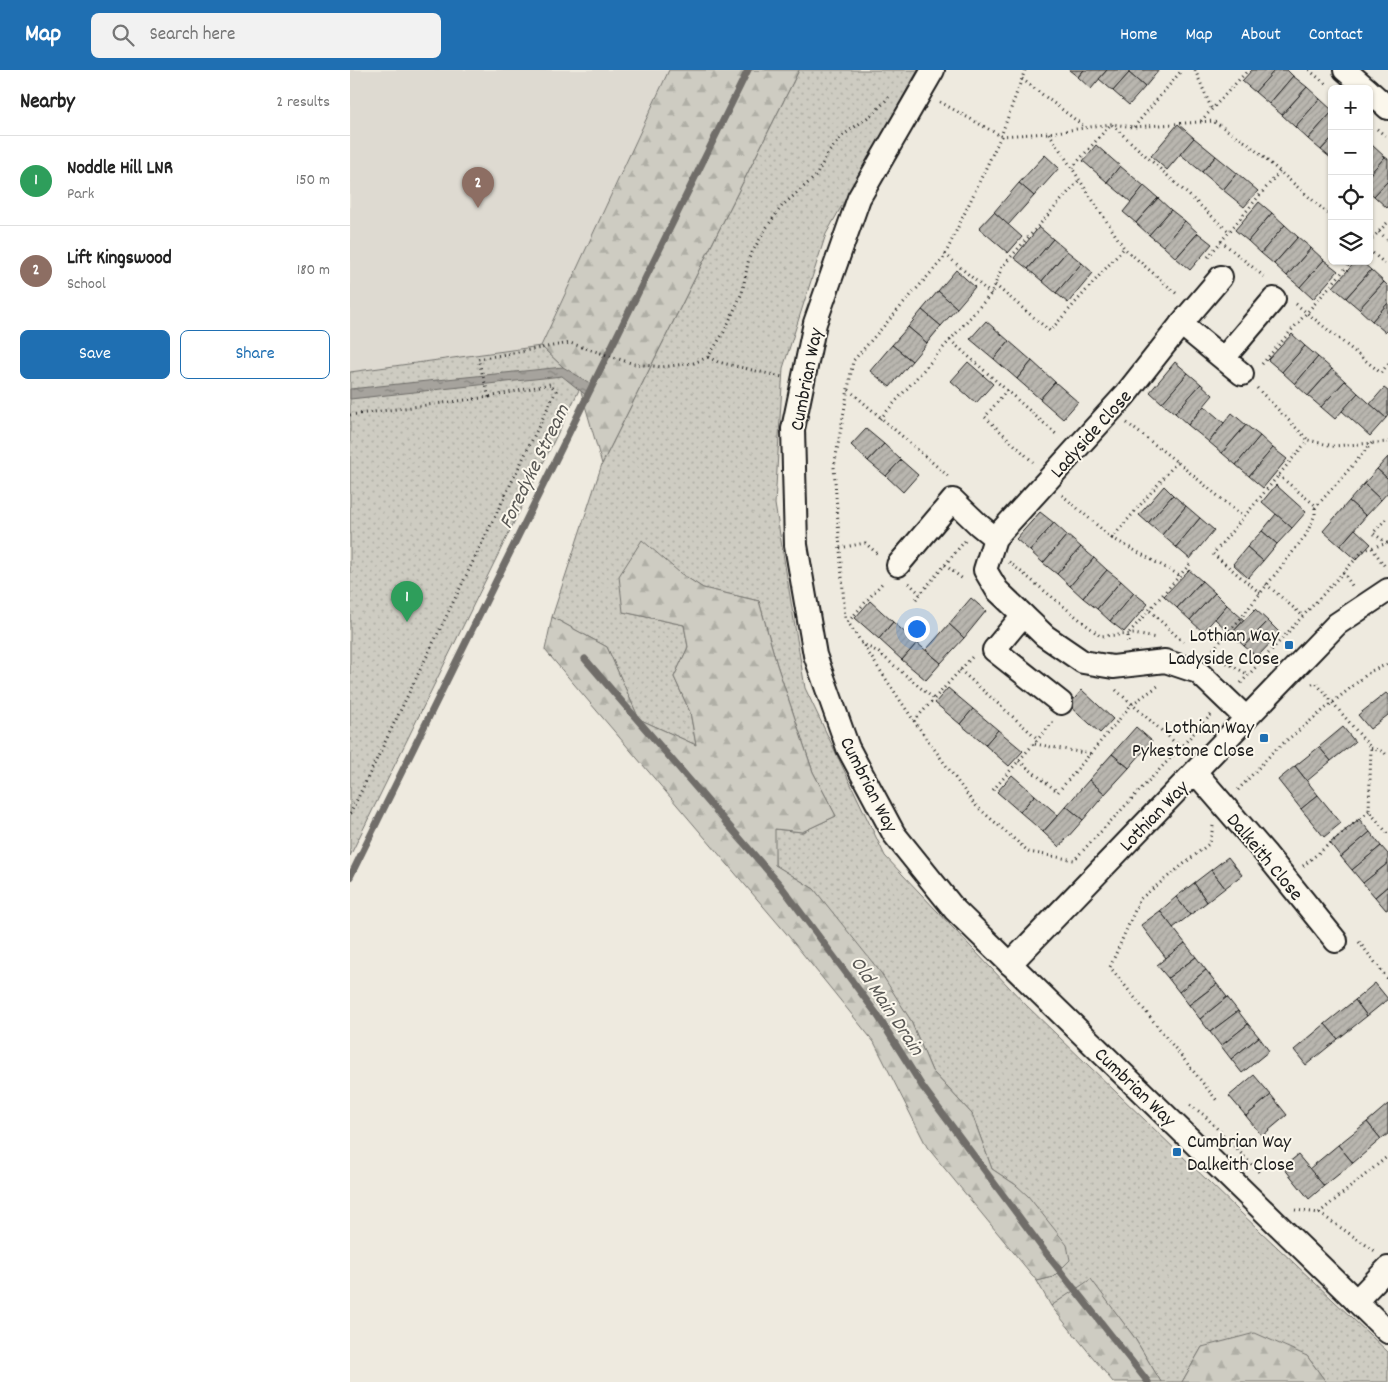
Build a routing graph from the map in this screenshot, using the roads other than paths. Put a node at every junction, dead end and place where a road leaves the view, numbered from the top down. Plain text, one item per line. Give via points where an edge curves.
1 (934, 70) edge
2 (1346, 70) edge
3 (1378, 95) edge
4 (1221, 277) dead end
5 (1280, 295) road end
6 (1180, 324) junction
7 (1224, 358) junction
8 (1248, 380) road end
9 (994, 542) junction
10 (894, 570) road end
11 (1388, 590) edge
12 (1023, 615) junction
13 (1058, 711) road end
14 (1246, 718) junction
15 (1195, 772) junction
16 (1336, 942) dead end
17 (1010, 964) junction
18 (1384, 1261) edge
19 (1356, 1301) junction
20 (1388, 1332) edge

1 - 17 street, Cumbrian Way via 859,198 815,323 793,429 796,545 815,655 848,748 894,834 955,910
2 - 3 street
4 - 6 street, Ladyside Close
5 - 7 street
6 - 7 street
6 - 9 street, Ladyside Close via 1125,395
7 - 8 street
9 - 10 street via 953,500
9 - 12 street, Ladyside Close via 985,570 997,590
11 - 14 street, Lothian Way via 1337,624
12 - 13 street via 994,650
12 - 14 street, Ladyside Close via 1045,636 1083,662 1113,667 1165,661 1198,672
14 - 15 street, Lothian Way
15 - 16 street, Dalkeith Close
15 - 17 street, Lothian Way
17 - 19 street, Cumbrian Way
18 - 19 street
19 - 20 street, Cumbrian Way

